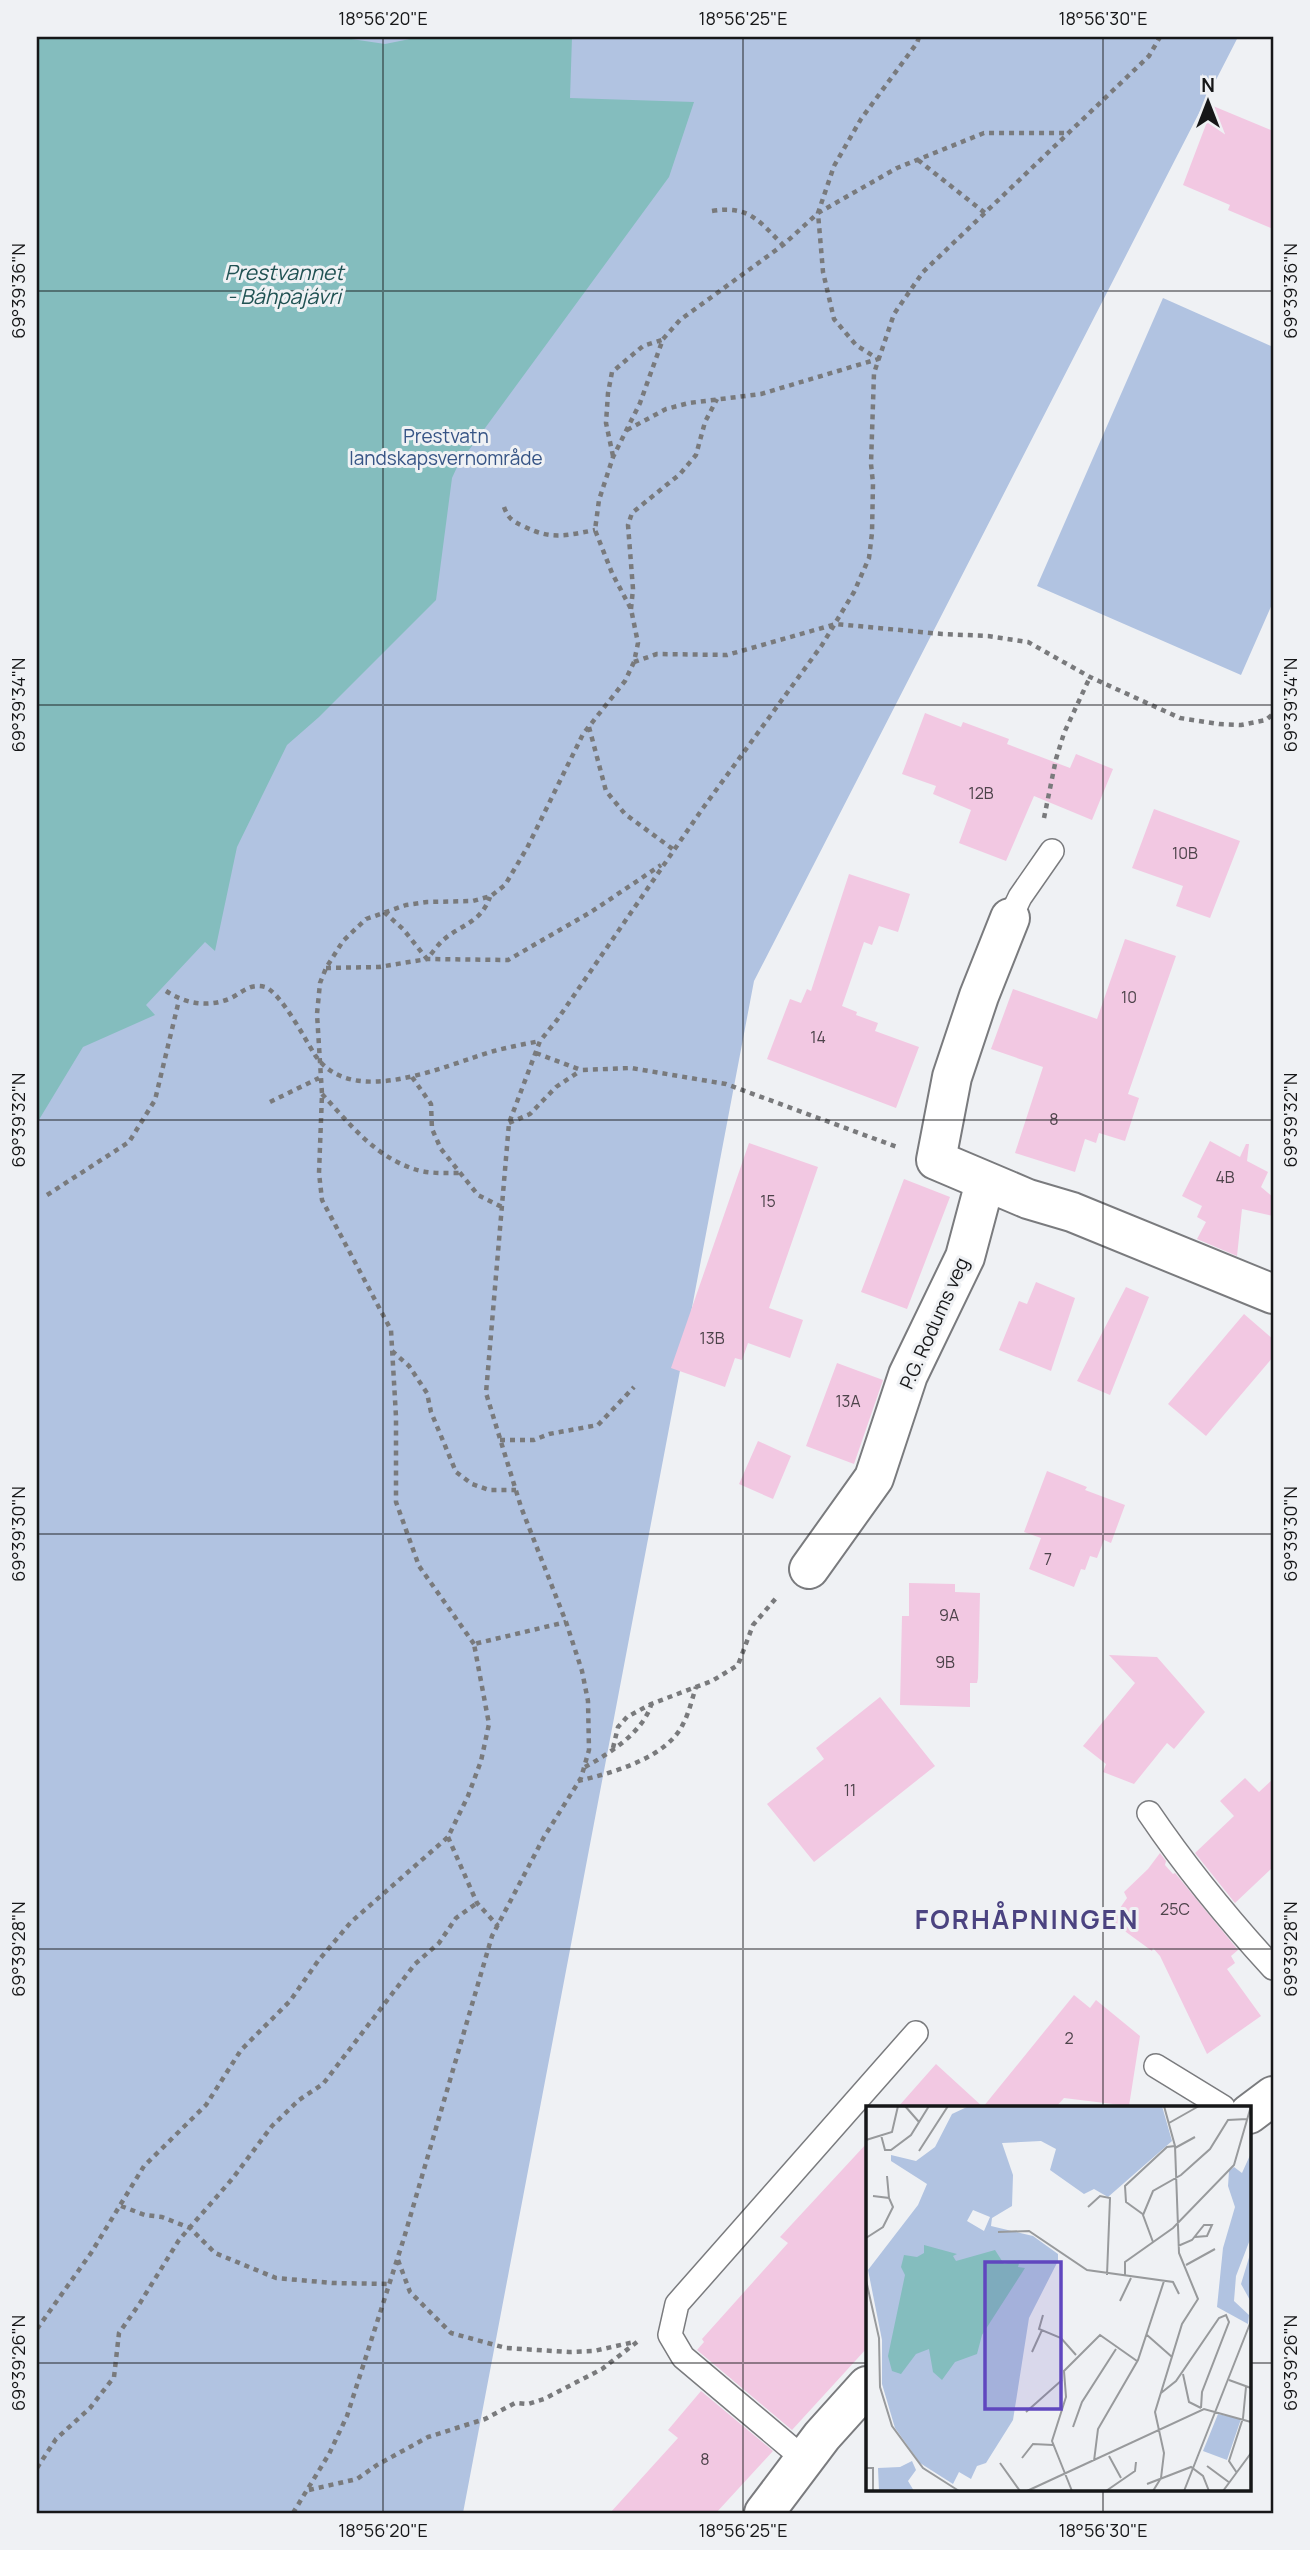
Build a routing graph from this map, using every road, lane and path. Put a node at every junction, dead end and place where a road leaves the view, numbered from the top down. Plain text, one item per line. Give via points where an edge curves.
1 (919, 37) edge
2 (1160, 37) edge
3 (1070, 133) junction
4 (918, 160) junction
5 (712, 211) dead end
6 (818, 213) junction
7 (985, 213) junction
8 (783, 245) junction
9 (663, 340) junction
10 (878, 359) junction
11 (718, 398) junction
12 (626, 430) junction
13 (613, 457) junction
14 (505, 506) dead end
15 (594, 530) junction
16 (631, 609) junction
17 (836, 624) junction
18 (634, 662) junction
19 (1090, 677) junction
20 (1273, 714) edge
21 (589, 726) junction
22 (674, 850) junction
23 (1052, 851) joint
24 (665, 862) junction
25 (491, 896) junction
26 (384, 912) junction
27 (1010, 918) joint
28 (427, 958) junction
29 (326, 968) junction
30 (166, 991) dead end
31 (179, 1000) junction
32 (540, 1041) junction
33 (536, 1053) junction
34 (318, 1059) junction
35 (580, 1070) junction
36 (412, 1077) junction
37 (319, 1078) junction
38 (321, 1094) junction
39 (270, 1102) dead end
40 (509, 1123) junction
41 (936, 1160) junction
42 (463, 1173) junction
43 (985, 1182) junction
44 (47, 1195) dead end
45 (502, 1207) junction
46 (1270, 1287) edge
47 (392, 1351) junction
48 (634, 1387) dead end
49 (500, 1440) junction
50 (516, 1490) junction
51 (809, 1569) joint
52 (566, 1622) junction
53 (474, 1644) junction
54 (696, 1687) junction
55 (651, 1704) junction
56 (613, 1748) junction
57 (584, 1768) junction
58 (578, 1781) junction
59 (1149, 1813) dead end
60 (448, 1836) junction
61 (477, 1903) junction
62 (498, 1926) junction
63 (1273, 1968) edge
64 (916, 2034) dead end
65 (1156, 2066) dead end
66 (1273, 2096) edge
67 (1221, 2106) edge
68 (1250, 2113) edge
69 (121, 2206) junction
70 (190, 2228) junction
71 (397, 2259) junction
72 (390, 2284) junction
73 (37, 2329) edge
74 (670, 2335) junction
75 (638, 2342) junction
76 (866, 2387) edge
77 (804, 2459) junction
78 (37, 2468) edge
79 (307, 2491) junction
80 (293, 2513) edge
81 (764, 2513) edge

1 - 6 path via 834,166
2 - 3 path via 1149,56
3 - 4 path via 984,133
3 - 7 path
4 - 6 path
4 - 7 path
5 - 8 path via 742,211 758,219
6 - 8 path
6 - 10 path via 823,272 834,319 856,345
7 - 10 path via 923,272 894,314
8 - 9 path via 680,320
9 - 12 path
9 - 13 path via 643,346 612,372 606,423
10 - 11 path via 761,394
10 - 17 path via 873,373 869,558
11 - 12 path via 666,409
11 - 16 path via 696,455 632,513 628,525
12 - 13 path
13 - 15 path
14 - 15 path via 511,521 541,536
15 - 16 path
16 - 18 path via 638,643
17 - 18 path via 727,655 657,654
17 - 19 path via 1028,642
17 - 22 path
18 - 21 path via 625,681
19 - 20 path via 1180,718 1241,725
19 - 23 path via 1056,759 1044,821
21 - 22 path via 607,791 625,814
21 - 25 path via 527,848 505,885
22 - 24 path
23 - 27 lane
24 - 28 path via 508,960
24 - 32 path
25 - 26 path via 406,905
25 - 28 path via 481,914 442,941
26 - 28 path
26 - 29 path via 366,919 343,941
27 - 41 street via 952,1077
28 - 29 path via 379,967
29 - 34 path via 317,1014
30 - 31 path
31 - 34 path via 205,1005 256,985 268,988
31 - 44 path via 155,1100 129,1142
32 - 33 path
32 - 36 path
33 - 35 path
33 - 40 path
34 - 36 path via 347,1079
34 - 37 path
35 - 40 path via 530,1114
35 - 41 path via 631,1068 726,1084
36 - 42 path via 431,1104 432,1129 441,1149
37 - 38 path
37 - 39 path
38 - 42 path via 359,1135 393,1160 416,1170
38 - 47 path via 322,1200 391,1330
40 - 45 path
41 - 43 street
42 - 45 path via 478,1195
43 - 46 street
43 - 51 street, P.G. Rodums veg via 965,1257 908,1375 873,1478
45 - 49 path via 486,1393
47 - 50 path via 427,1393 457,1472 489,1490
47 - 53 path via 396,1502 419,1566
48 - 49 path via 598,1425 534,1440
49 - 50 path
50 - 52 path
51 - 54 path via 759,1616 738,1665
52 - 53 path
52 - 57 path via 588,1702 589,1750
53 - 60 path via 489,1724 481,1761
54 - 55 path
54 - 58 path via 682,1727 659,1750 615,1772
55 - 56 path via 647,1719
55 - 56 path via 618,1727
56 - 57 path
57 - 58 path
58 - 62 path
59 - 63 lane via 1182,1861
60 - 61 path
60 - 69 path via 351,1922 290,2001 241,2050 206,2105 144,2166
61 - 62 path
61 - 70 path via 456,1918 439,1943 415,1964 323,2084 272,2126
62 - 71 path
64 - 74 lane via 677,2304
65 - 67 lane
66 - 68 street
69 - 70 path
69 - 73 path
70 - 72 path via 215,2253 276,2278
70 - 78 path via 119,2333 114,2377 90,2408 56,2439
71 - 72 path
71 - 75 path via 410,2292 451,2333 506,2348 569,2352
72 - 79 path via 347,2416
74 - 75 path
74 - 77 lane via 683,2357
75 - 79 path via 602,2369 544,2399 515,2403 485,2419 428,2437 357,2479
76 - 77 street
77 - 81 street
79 - 80 path

